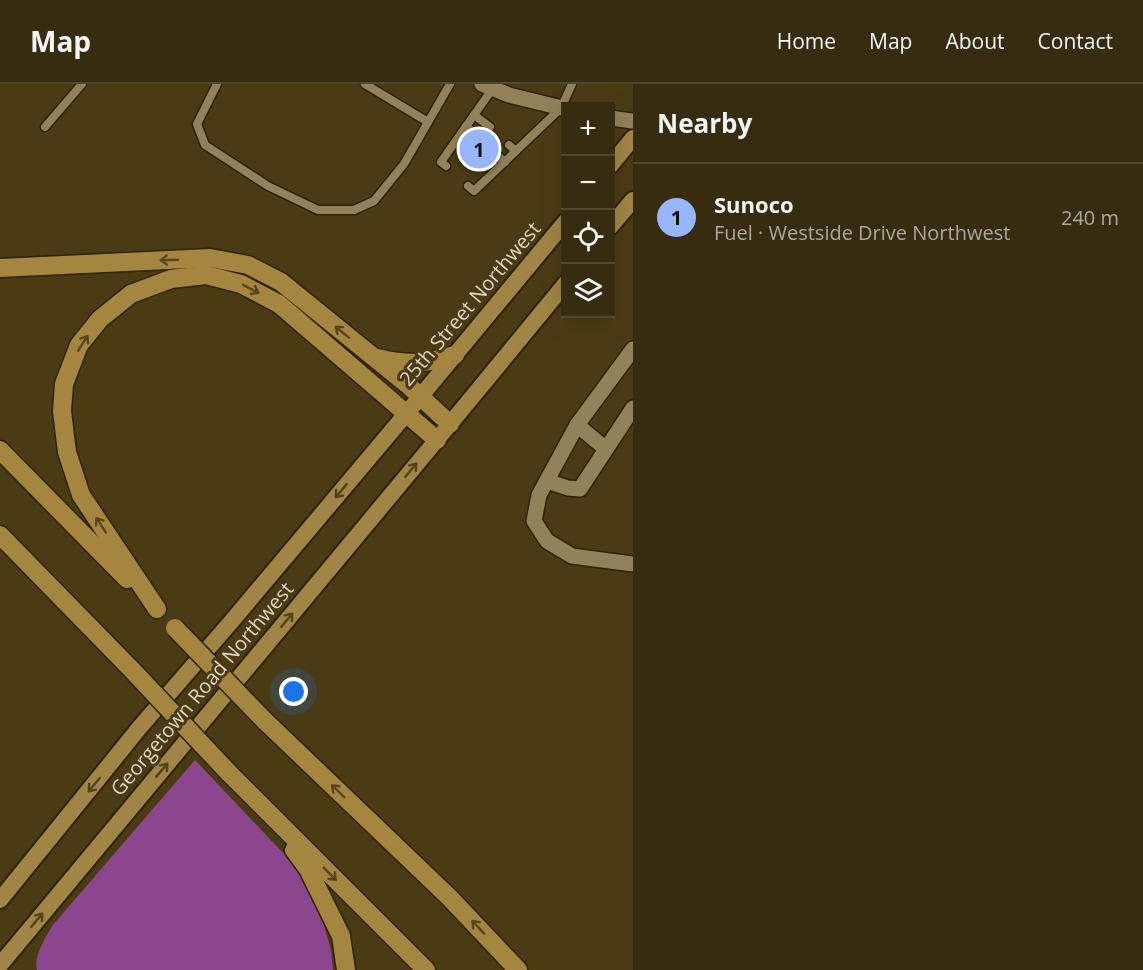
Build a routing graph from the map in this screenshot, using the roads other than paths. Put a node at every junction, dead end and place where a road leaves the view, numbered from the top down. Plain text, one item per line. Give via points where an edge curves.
1 (82, 84) edge
2 (217, 84) edge
3 (364, 84) edge
4 (450, 84) edge
5 (572, 84) edge
6 (488, 86) edge
7 (510, 90) edge
8 (566, 102) edge
9 (561, 108) edge
10 (561, 111) edge
11 (474, 115) junction
12 (615, 119) edge
13 (633, 121) edge
14 (428, 122) junction
15 (466, 126) junction
16 (45, 127) dead end
17 (490, 128) dead end
18 (478, 137) dead end
19 (633, 138) edge
20 (455, 142) junction
21 (464, 150) dead end
22 (615, 160) edge
23 (446, 166) dead end
24 (468, 186) dead end
25 (633, 200) edge
26 (615, 221) edge
27 (561, 227) edge
28 (0, 268) edge
29 (561, 289) edge
30 (633, 349) edge
31 (455, 355) junction
32 (371, 356) junction
33 (420, 398) junction
34 (633, 408) edge
35 (406, 414) junction
36 (450, 424) junction
37 (577, 425) junction
38 (437, 440) junction
39 (0, 450) edge
40 (606, 450) junction
41 (547, 481) junction
42 (0, 535) edge
43 (633, 564) edge
44 (157, 609) junction
45 (260, 803) junction
46 (0, 900) edge
47 (0, 965) edge
48 (346, 970) edge
49 (426, 970) edge
50 (518, 970) edge

1 - 16 lane
2 - 14 lane via 197,124 205,145 268,186 318,210 354,210 374,201 404,164
3 - 14 lane
4 - 14 lane
5 - 8 lane
6 - 7 street
6 - 11 lane
7 - 9 street
10 - 24 lane via 501,159 474,191
11 - 15 lane
11 - 17 lane
12 - 13 street
15 - 18 lane
15 - 20 lane
19 - 22 highway
20 - 21 lane
20 - 23 lane via 441,162
25 - 26 highway
27 - 31 highway, 25th Street Northwest
32 -> 28 highway via 281,282 248,265 210,258
29 - 36 highway
30 - 37 street
31 - 32 highway via 413,364
31 - 33 highway, 25th Street Northwest
32 - 33 highway
33 - 35 highway, 25th Street Northwest
33 - 36 highway
34 - 40 street
35 - 38 highway
44 -> 35 highway via 81,495 67,452 62,411 64,384 79,345 100,319 123,300 171,279 206,275 241,284 279,304
35 -> 46 highway, Georgetown Road Northwest via 140,727
36 - 38 highway
37 - 40 street
37 - 41 street
47 -> 38 highway, Georgetown Road Northwest
39 - 44 highway
40 - 41 street via 580,489
41 - 43 street via 539,495 534,521 547,541 572,556
42 - 45 highway, bridge
50 -> 44 highway, bridge via 450,898 265,722
45 - 48 highway via 308,869 341,936
45 -> 49 highway

